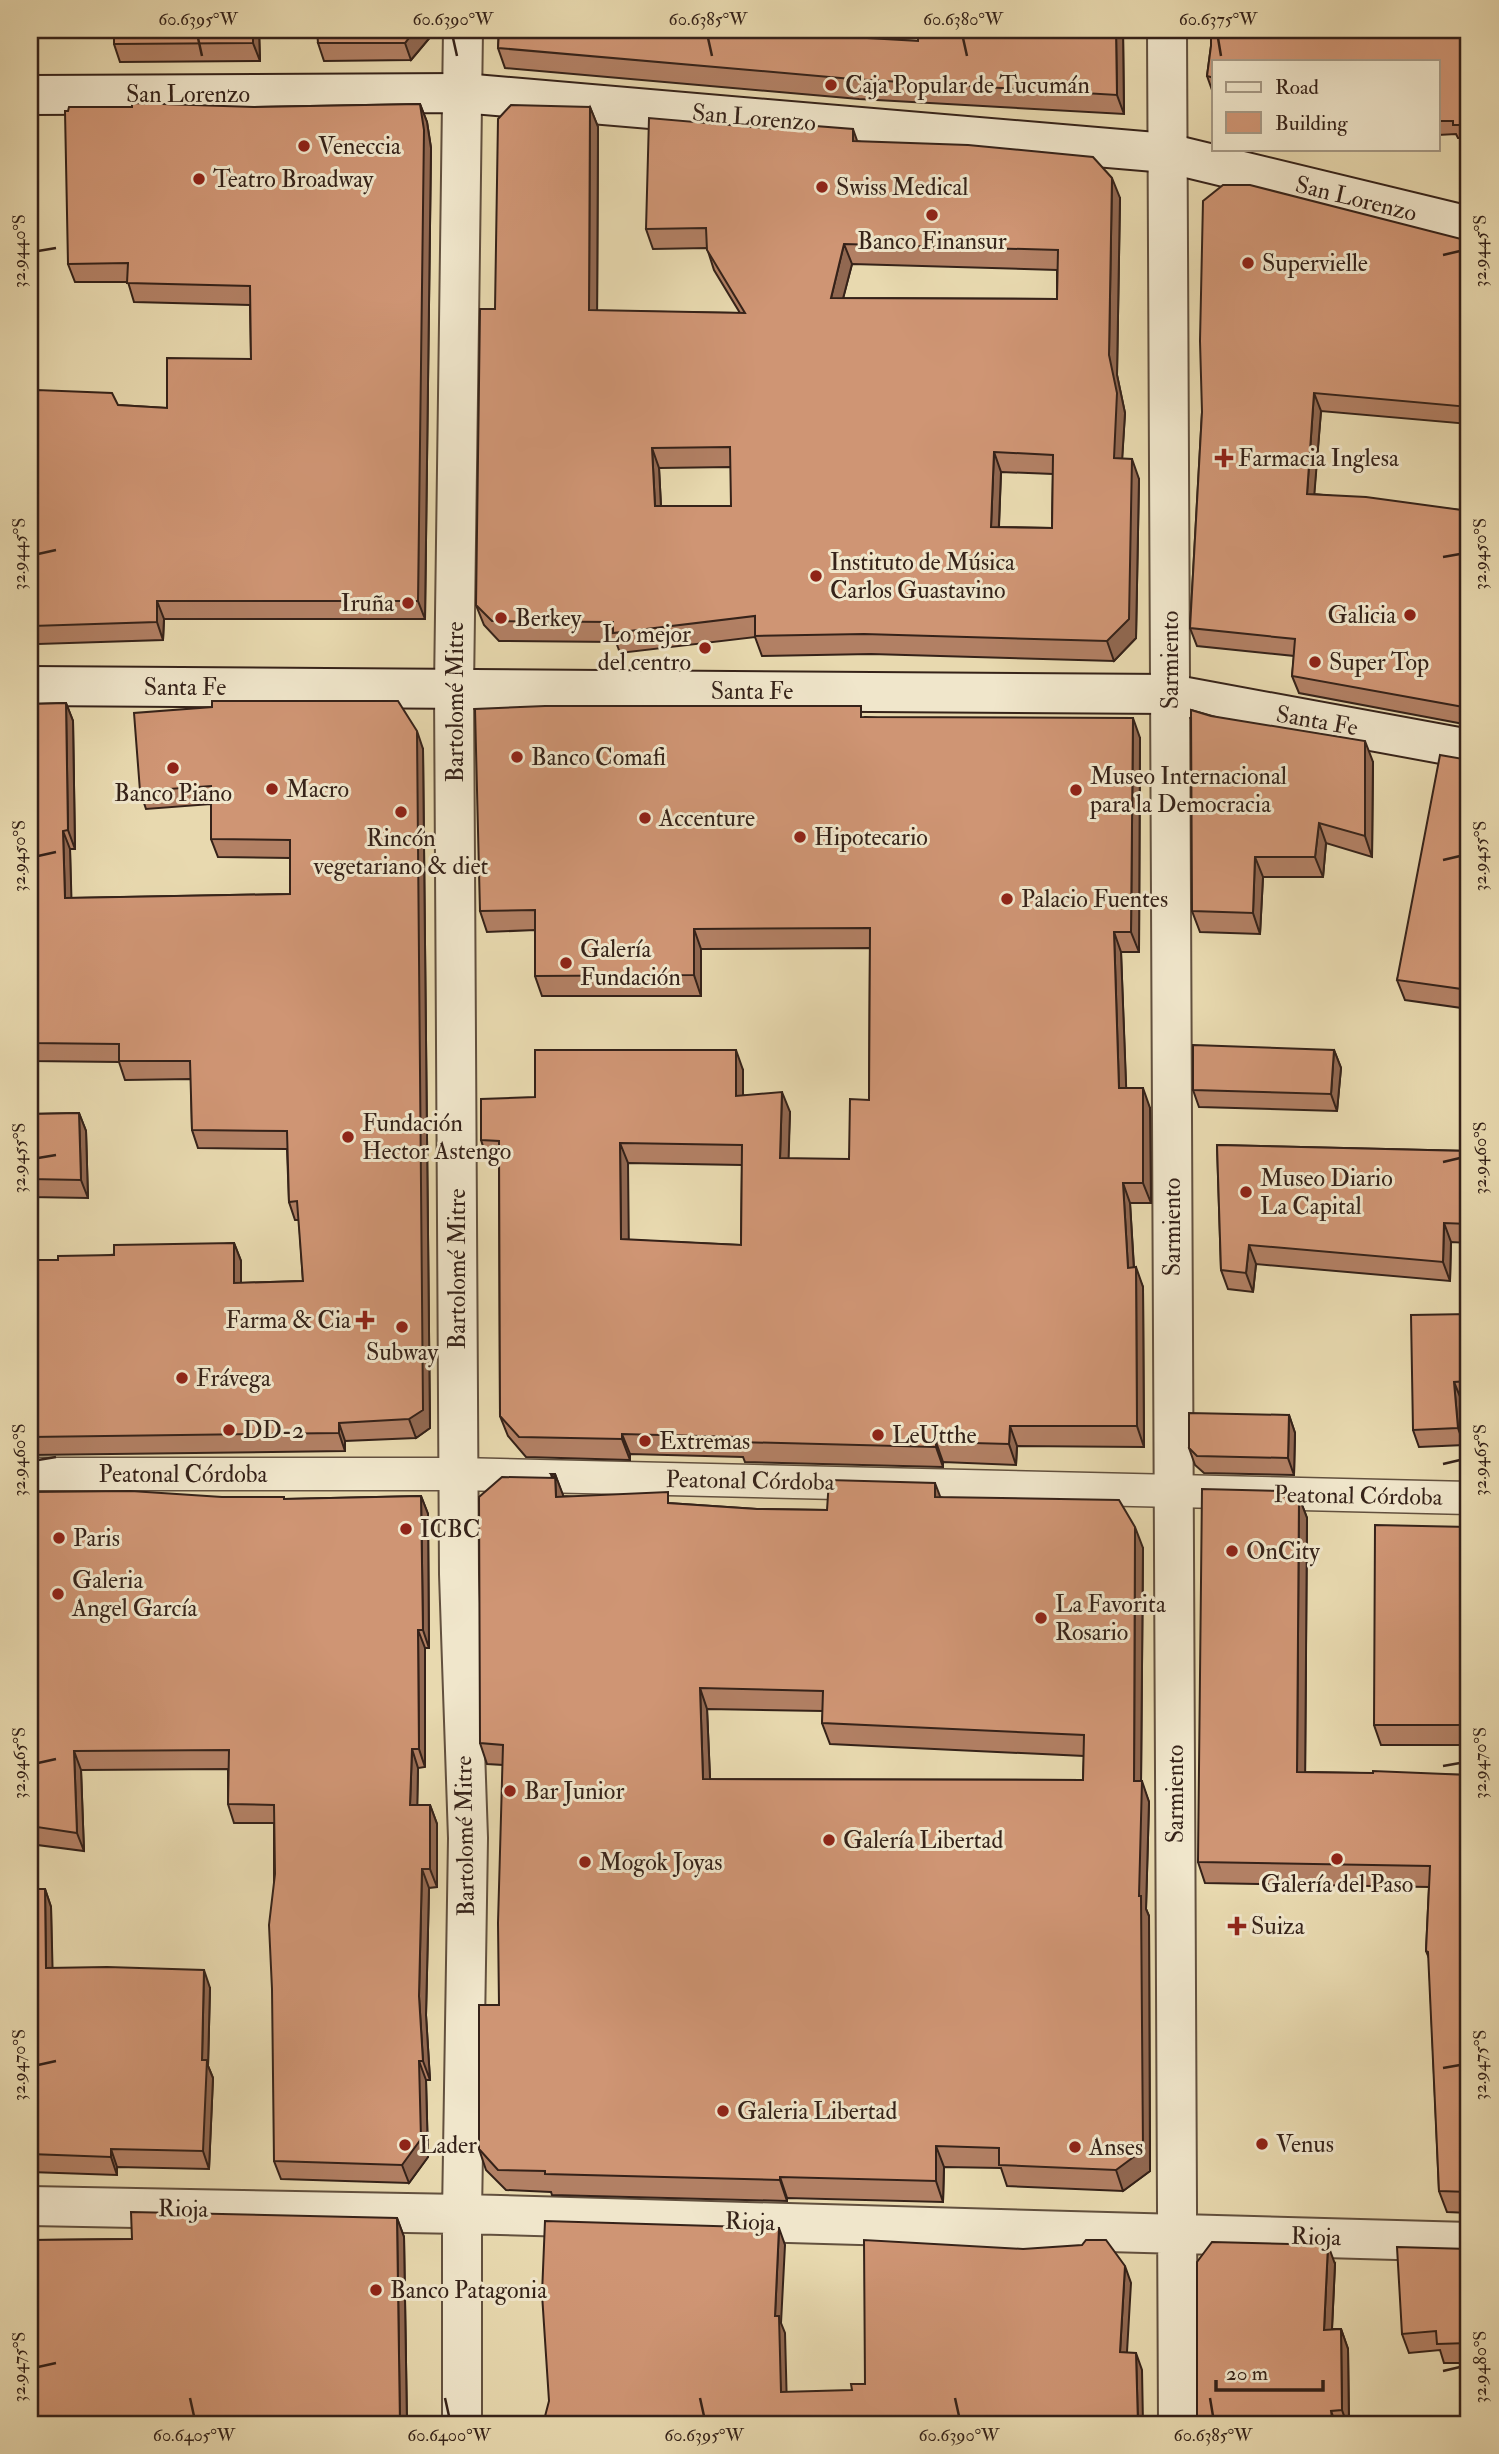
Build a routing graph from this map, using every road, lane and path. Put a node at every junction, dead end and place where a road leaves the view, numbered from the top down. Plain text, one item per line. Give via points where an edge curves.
1 (463, 30) edge
2 (1167, 30) edge
3 (462, 93) junction
4 (30, 95) edge
5 (1167, 153) junction
6 (1469, 226) edge
7 (30, 687) edge
8 (454, 688) junction
9 (1170, 694) junction
10 (1469, 749) edge
11 (30, 1474) edge
12 (458, 1474) junction
13 (1174, 1492) junction
14 (1469, 1498) edge
15 (30, 2206) edge
16 (462, 2214) junction
17 (1178, 2234) junction
18 (1469, 2242) edge
19 (462, 2424) edge
20 (1178, 2424) edge

1 - 3 street, Bartolomé Mitre
2 - 5 street, Sarmiento
3 - 4 street, San Lorenzo
3 - 5 street, San Lorenzo
3 - 8 street, Bartolomé Mitre
5 - 6 street, San Lorenzo
5 - 9 street, Sarmiento
7 - 8 street, Santa Fe
8 - 9 street, Santa Fe
8 - 12 street, Bartolomé Mitre
9 - 10 street, Santa Fe
9 - 13 street, Sarmiento
11 - 12 street, Peatonal Córdoba
12 - 13 street, Peatonal Córdoba
12 - 16 street, Bartolomé Mitre via 468,1838
13 - 14 street, Peatonal Córdoba
13 - 17 street, Sarmiento
15 - 16 street, Rioja
16 - 17 street, Rioja
16 - 19 street, Bartolomé Mitre
17 - 18 street, Rioja
17 - 20 street, Sarmiento

